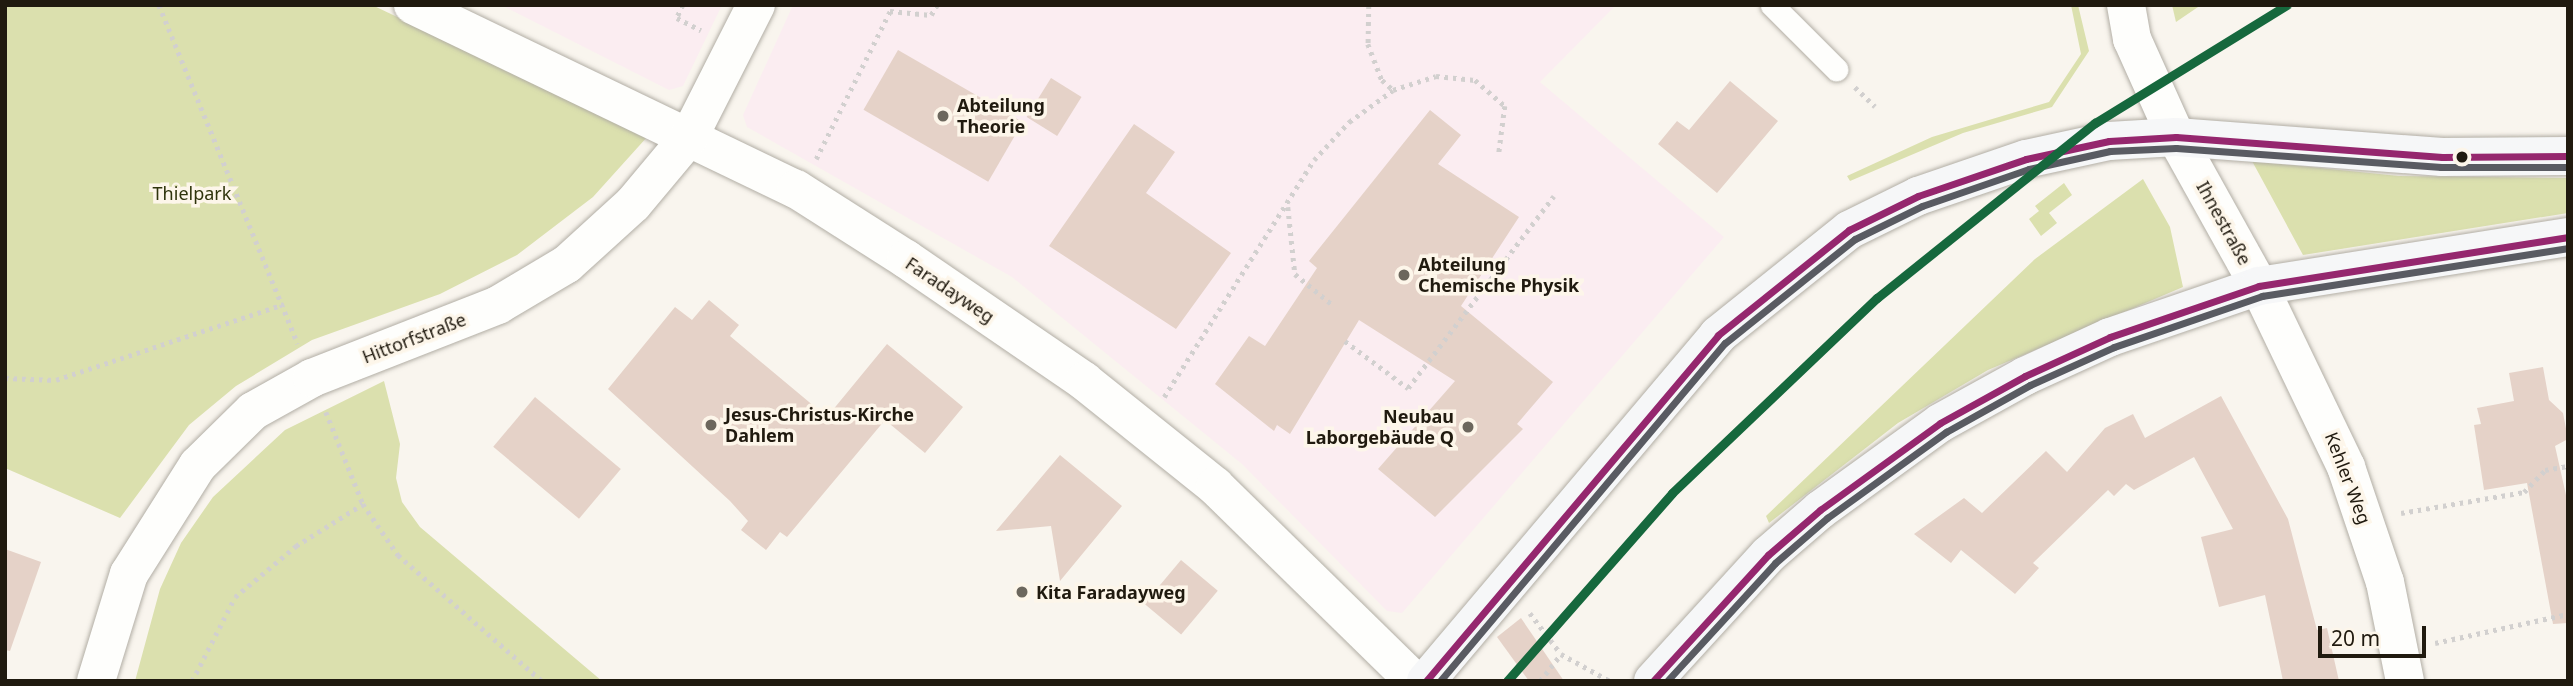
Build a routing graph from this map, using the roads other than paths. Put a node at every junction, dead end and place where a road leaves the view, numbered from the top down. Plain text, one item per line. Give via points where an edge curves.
1 (413, 5) edge
2 (756, 5) edge
3 (1772, 5) edge
4 (2126, 5) edge
5 (1836, 69) dead end
6 (689, 137) junction
7 (2176, 137) junction
8 (2568, 156) edge
9 (2568, 237) edge
10 (2259, 286) junction
11 (96, 681) edge
12 (1414, 681) edge
13 (1426, 681) edge
14 (1653, 681) edge
15 (2405, 681) edge

1 - 6 street, Faradayweg
2 - 6 street, Hittorfstraße
3 - 5 lane
4 - 7 street, Ihnestraße via 2132,39
6 - 11 street, Hittorfstraße via 632,204 567,264 498,305 312,378 253,411 198,465 160,518 130,574
6 - 12 street, Faradayweg via 796,189 1084,382 1224,495
7 - 8 main road via 2442,158
7 - 10 street, Ihnestraße
7 - 13 main road via 2109,141 2026,159 1918,196 1849,230 1693,360
9 - 10 main road
10 - 14 main road via 2110,337 1940,423 1768,555
10 - 15 street, Kehler Weg via 2346,467 2385,582

